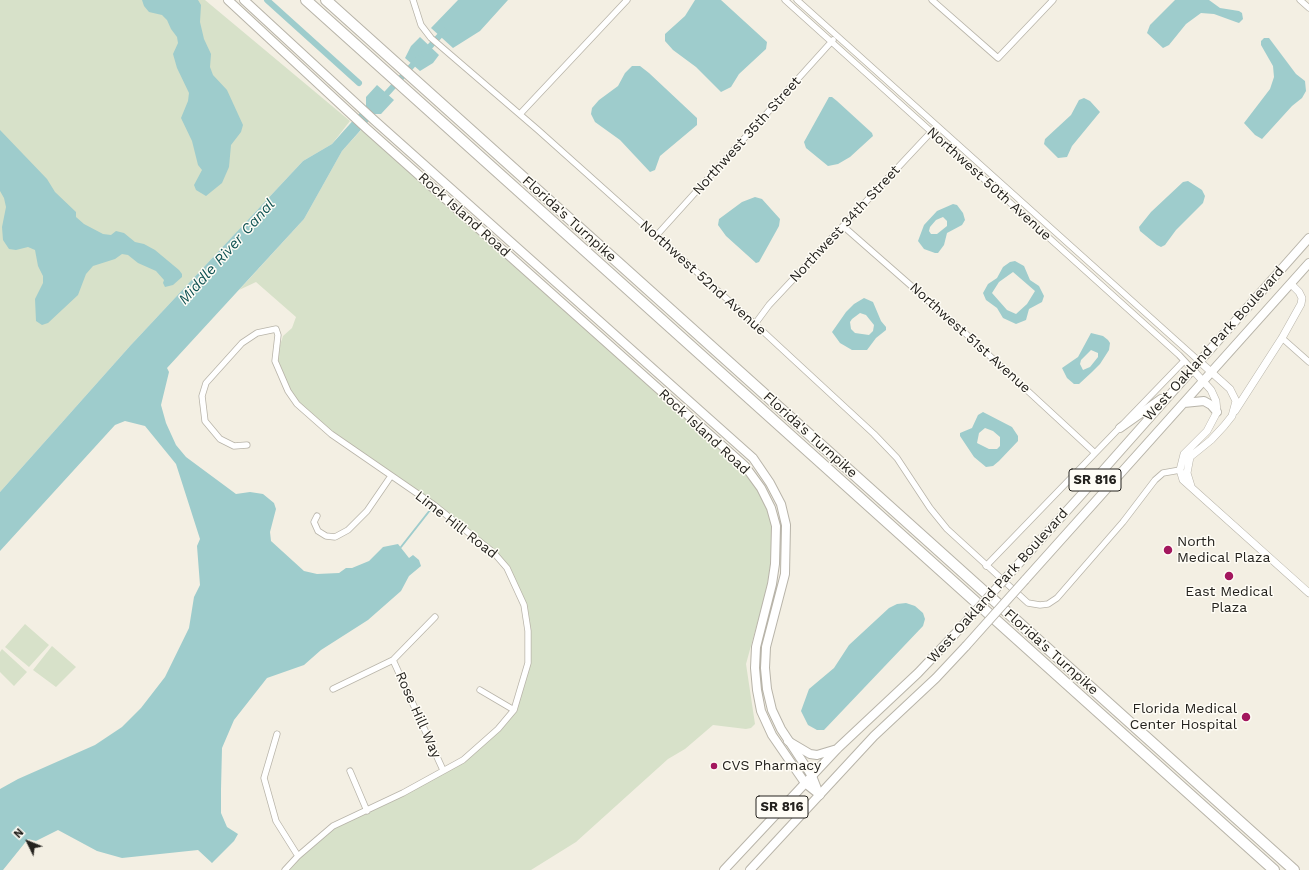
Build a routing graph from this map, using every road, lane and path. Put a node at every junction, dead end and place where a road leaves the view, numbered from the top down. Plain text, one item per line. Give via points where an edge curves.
1 (228, 0) edge
2 (244, 0) edge
3 (306, 0) edge
4 (326, 0) edge
5 (413, 0) edge
6 (627, 0) edge
7 (797, 0) edge
8 (932, 0) edge
9 (1053, 0) edge
10 (1300, 0) edge
11 (788, 1) edge
12 (1309, 8) edge
13 (837, 36) junction
14 (832, 42) junction
15 (520, 114) junction
16 (936, 126) junction
17 (931, 131) junction
18 (980, 165) junction
19 (975, 171) junction
20 (1023, 203) junction
21 (1018, 209) junction
22 (843, 226) junction
23 (656, 236) junction
24 (1063, 238) junction
25 (1309, 238) edge
26 (1057, 245) junction
27 (1309, 263) edge
28 (1102, 273) junction
29 (1096, 280) junction
30 (1291, 284) junction
31 (755, 324) junction
32 (1282, 338) junction
33 (1184, 361) junction
34 (1199, 361) junction
35 (1309, 362) edge
36 (1192, 369) junction
37 (1212, 372) junction
38 (1203, 382) junction
39 (1174, 389) junction
40 (1184, 403) junction
41 (1217, 412) junction
42 (1232, 416) junction
43 (1120, 428) junction
44 (247, 445) dead end
45 (1095, 453) junction
46 (1180, 470) junction
47 (391, 476) junction
48 (1190, 486) junction
49 (317, 516) dead end
50 (986, 566) junction
51 (1309, 593) edge
52 (435, 617) dead end
53 (393, 660) junction
54 (333, 690) dead end
55 (480, 690) dead end
56 (514, 710) junction
57 (277, 734) dead end
58 (788, 741) junction
59 (838, 748) junction
60 (443, 770) junction
61 (350, 771) dead end
62 (812, 776) junction
63 (805, 783) junction
64 (820, 795) junction
65 (366, 811) junction
66 (298, 856) junction
67 (285, 870) edge
68 (726, 870) edge
69 (750, 870) edge
70 (1274, 870) edge
71 (1294, 870) edge

1 - 63 main road, Rock Island Road via 366,128 745,466 761,488 776,526 772,584 756,647 754,668 757,690 772,735
2 - 58 main road, Rock Island Road via 374,120 753,458 781,504 786,525 785,574 766,646 765,668 772,710
3 - 70 highway, Florida's Turnpike
4 - 71 highway, Florida's Turnpike
5 - 15 street, Northwest 52nd Avenue via 425,32
6 - 15 street
7 - 13 street, Northwest 50th Avenue
8 - 9 street via 998,58
10 - 12 street
11 - 14 street, Northwest 50th Avenue
13 - 14 street, Northwest 35th Street
13 - 16 street, Northwest 50th Avenue
14 - 17 street, Northwest 50th Avenue
14 - 23 street, Northwest 35th Street
15 - 23 street, Northwest 52nd Avenue
16 - 17 street, Northwest 34th Street
16 - 18 street, Northwest 50th Avenue
17 - 19 street, Northwest 50th Avenue
17 - 22 street, Northwest 34th Street
18 - 19 street
18 - 20 street, Northwest 50th Avenue
19 - 21 street, Northwest 50th Avenue
20 - 21 street
20 - 24 street, Northwest 50th Avenue
21 - 26 street, Northwest 50th Avenue
22 - 31 street, Northwest 34th Street
22 - 45 street, Northwest 51st Avenue
23 - 31 street, Northwest 52nd Avenue
24 - 26 street
24 - 28 street, Northwest 50th Avenue
25 - 34 main road, West Oakland Park Boulevard / SR 816
26 - 29 street, Northwest 50th Avenue
27 - 30 main road, West Oakland Park Boulevard / SR 816
28 - 29 street
28 - 34 street, Northwest 50th Avenue
29 - 33 street, Northwest 50th Avenue
30 - 32 street via 1302,298 1301,304
30 - 37 main road, West Oakland Park Boulevard / SR 816
31 - 50 street, Northwest 52nd Avenue via 897,458 947,529
32 - 35 street
32 - 42 street
33 - 36 street, Northwest 50th Avenue
33 - 43 street
34 - 36 main road, West Oakland Park Boulevard / SR 816
34 - 37 street
36 - 38 street
36 - 39 main road, West Oakland Park Boulevard / SR 816
37 - 38 main road, West Oakland Park Boulevard / SR 816
37 - 42 street via 1233,393 1236,401
38 - 40 main road, West Oakland Park Boulevard / SR 816
38 - 41 street via 1211,390
39 - 43 main road
39 - 59 main road, West Oakland Park Boulevard / SR 816, bridge via 954,635 918,673
40 - 41 main road via 1204,401
40 - 64 main road, West Oakland Park Boulevard / SR 816, bridge via 966,646 874,736
41 - 46 street via 1207,431 1184,454
42 - 48 street via 1190,457 1187,472
43 - 45 street
44 - 47 street, Lime Hill Road via 234,446 220,439 205,421 202,396 206,383 242,343 257,333 276,328 276,361 288,392 297,404 331,434
45 - 50 street
46 - 48 street via 1183,480
46 - 50 street, Northwest 52nd Avenue via 1163,472 1155,480 1114,532 1057,598 1048,604 1028,603
47 - 49 street via 367,511 348,530 335,537 326,536 318,531 314,522
47 - 56 street, Lime Hill Road via 464,529 494,553 507,568 524,605 528,631 528,663
48 - 51 street
52 - 53 street
53 - 54 street
53 - 60 street, Rose Hill Way
55 - 56 street
56 - 60 street, Lime Hill Road via 483,744 463,760
57 - 66 street via 264,778 276,821
58 - 59 main road via 810,754 817,755
58 - 62 main road, Rock Island Road
59 - 62 main road, West Oakland Park Boulevard / SR 816
60 - 65 street, Lime Hill Road
61 - 65 street
62 - 63 main road, West Oakland Park Boulevard / SR 816
62 - 64 main road, Rock Island Road
63 - 64 main road, Rock Island Road
63 - 68 main road, West Oakland Park Boulevard / SR 816
64 - 69 main road, West Oakland Park Boulevard / SR 816
65 - 66 street, Lime Hill Road via 333,826
66 - 67 street, Lime Hill Road

